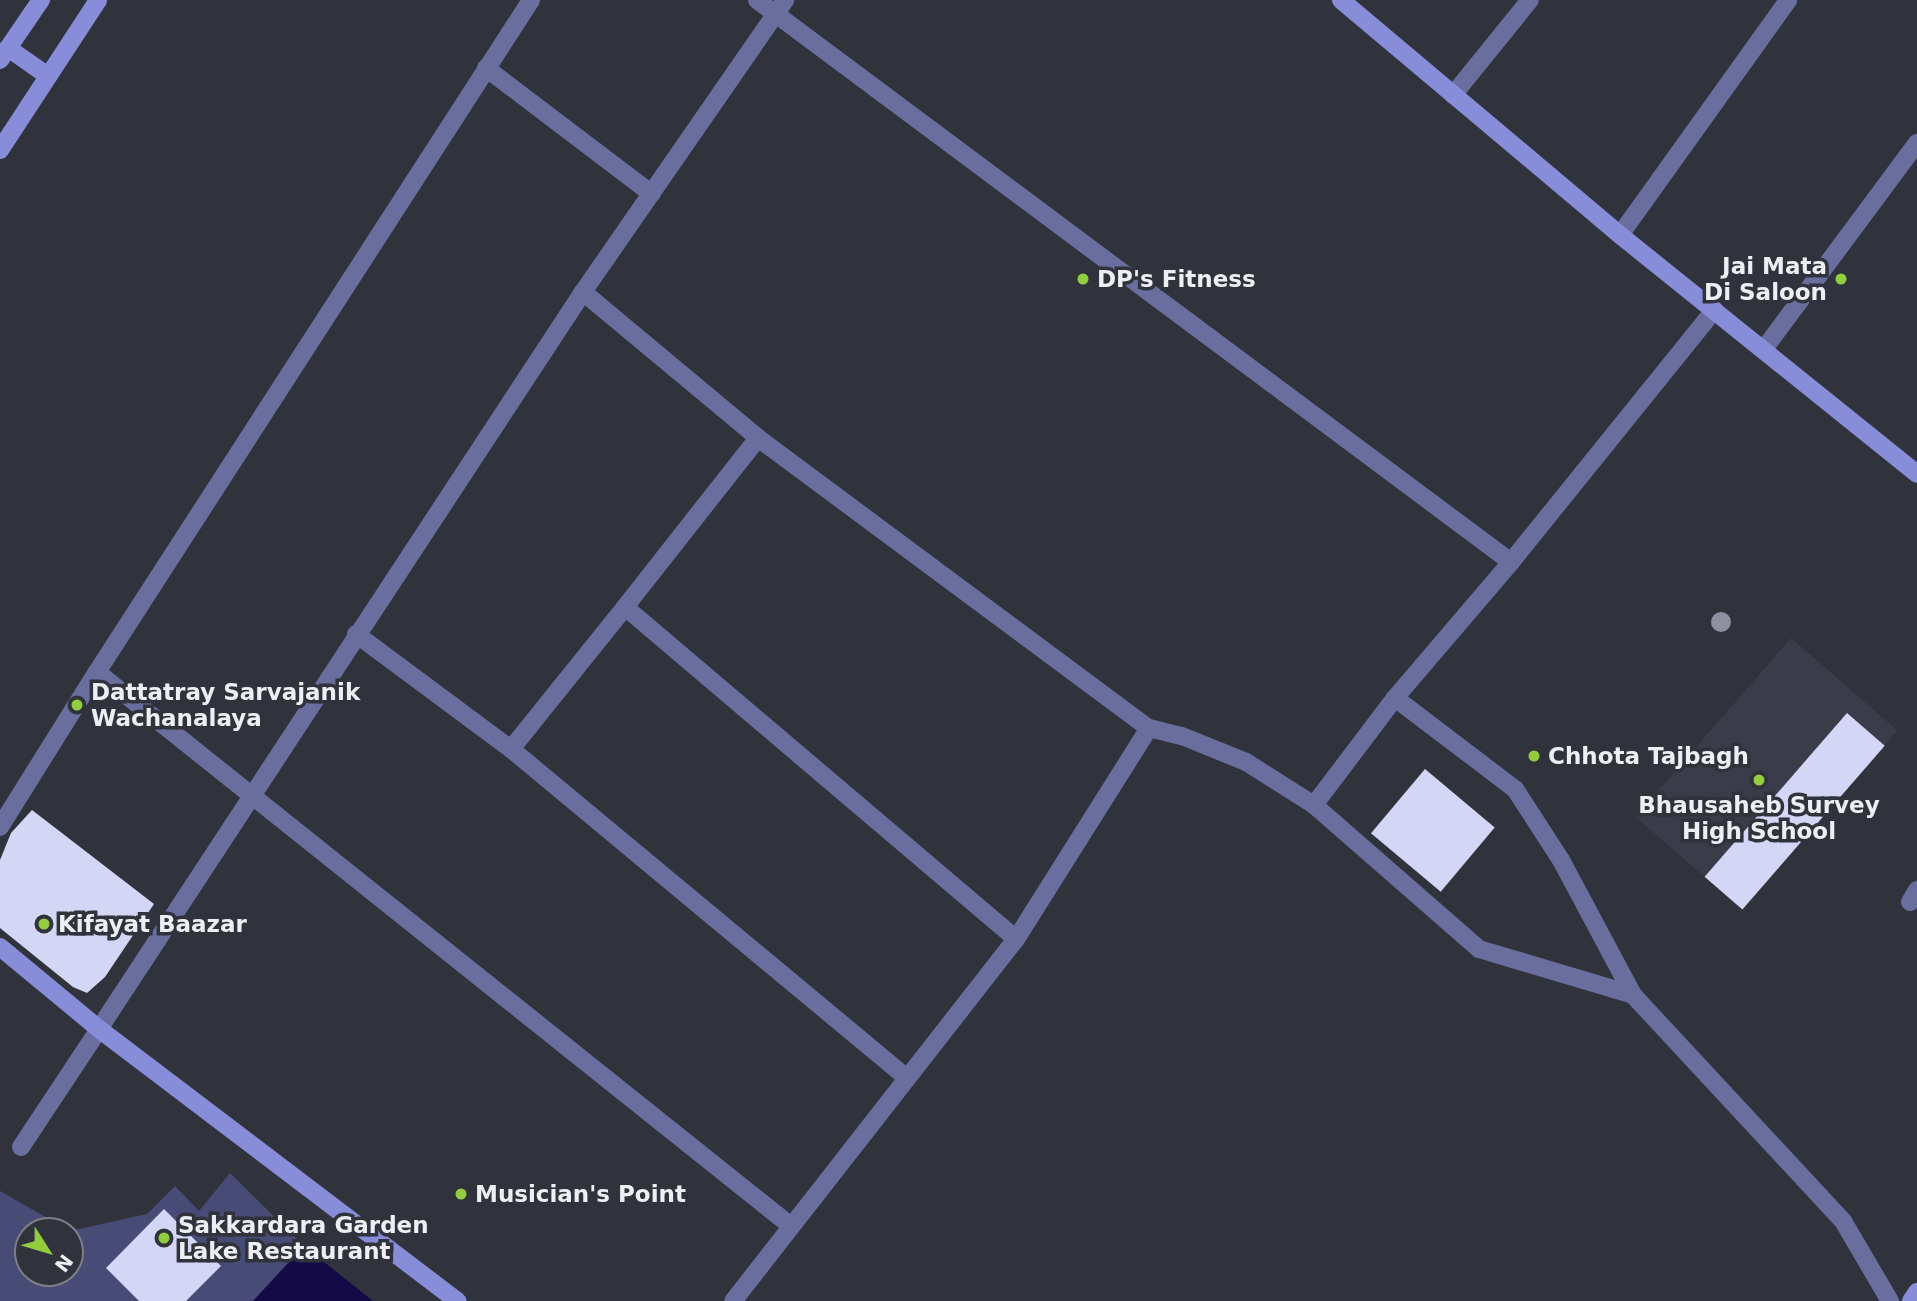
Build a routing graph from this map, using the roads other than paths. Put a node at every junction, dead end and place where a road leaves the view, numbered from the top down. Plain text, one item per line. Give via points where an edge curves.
1 (41, 0) edge
2 (98, 0) edge
3 (531, 0) edge
4 (757, 0) edge
5 (1341, 0) edge
6 (1530, 0) edge
7 (1788, 0) edge
8 (780, 6) edge
9 (4, 54) edge
10 (486, 68) junction
11 (48, 76) junction
12 (1453, 95) junction
13 (1917, 143) edge
14 (0, 150) edge
15 (652, 194) junction
16 (1620, 235) junction
17 (583, 292) junction
18 (1714, 310) junction
19 (1764, 349) junction
20 (758, 438) junction
21 (1914, 465) edge
22 (1511, 562) junction
23 (625, 607) junction
24 (356, 634) junction
25 (97, 672) junction
26 (1395, 698) junction
27 (1149, 728) junction
28 (511, 749) junction
29 (250, 796) junction
30 (1314, 806) junction
31 (0, 827) edge
32 (1016, 939) junction
33 (0, 947) edge
34 (1633, 995) junction
35 (99, 1029) junction
36 (907, 1078) junction
37 (21, 1147) dead end
38 (791, 1226) junction
39 (1917, 1292) edge
40 (457, 1301) edge
41 (733, 1301) edge
42 (1890, 1301) edge
43 (1911, 1301) edge

1 - 9 main road
2 - 11 main road
3 - 10 street
4 - 8 street
5 - 12 main road
6 - 12 street
7 - 16 street
8 - 15 street
8 - 22 street
9 - 11 main road
10 - 15 street
10 - 25 street
11 - 14 main road
12 - 16 main road
13 - 19 street
15 - 17 street
16 - 18 main road
17 - 20 street
17 - 24 street
18 - 19 main road
18 - 22 street
19 - 21 main road
20 - 23 street
20 - 27 street
22 - 26 street
23 - 28 street
23 - 32 street
24 - 28 street
24 - 29 street
25 - 29 street
25 - 31 street
26 - 30 street
26 - 34 street via 1515,789 1561,860
27 - 30 street via 1246,762
27 - 32 street
28 - 36 street
29 - 35 street
29 - 38 street
30 - 34 street via 1479,949
32 - 36 street
33 - 35 main road
34 - 42 street via 1843,1221
35 - 37 street
35 - 40 main road
36 - 38 street
38 - 41 street
39 - 43 main road

